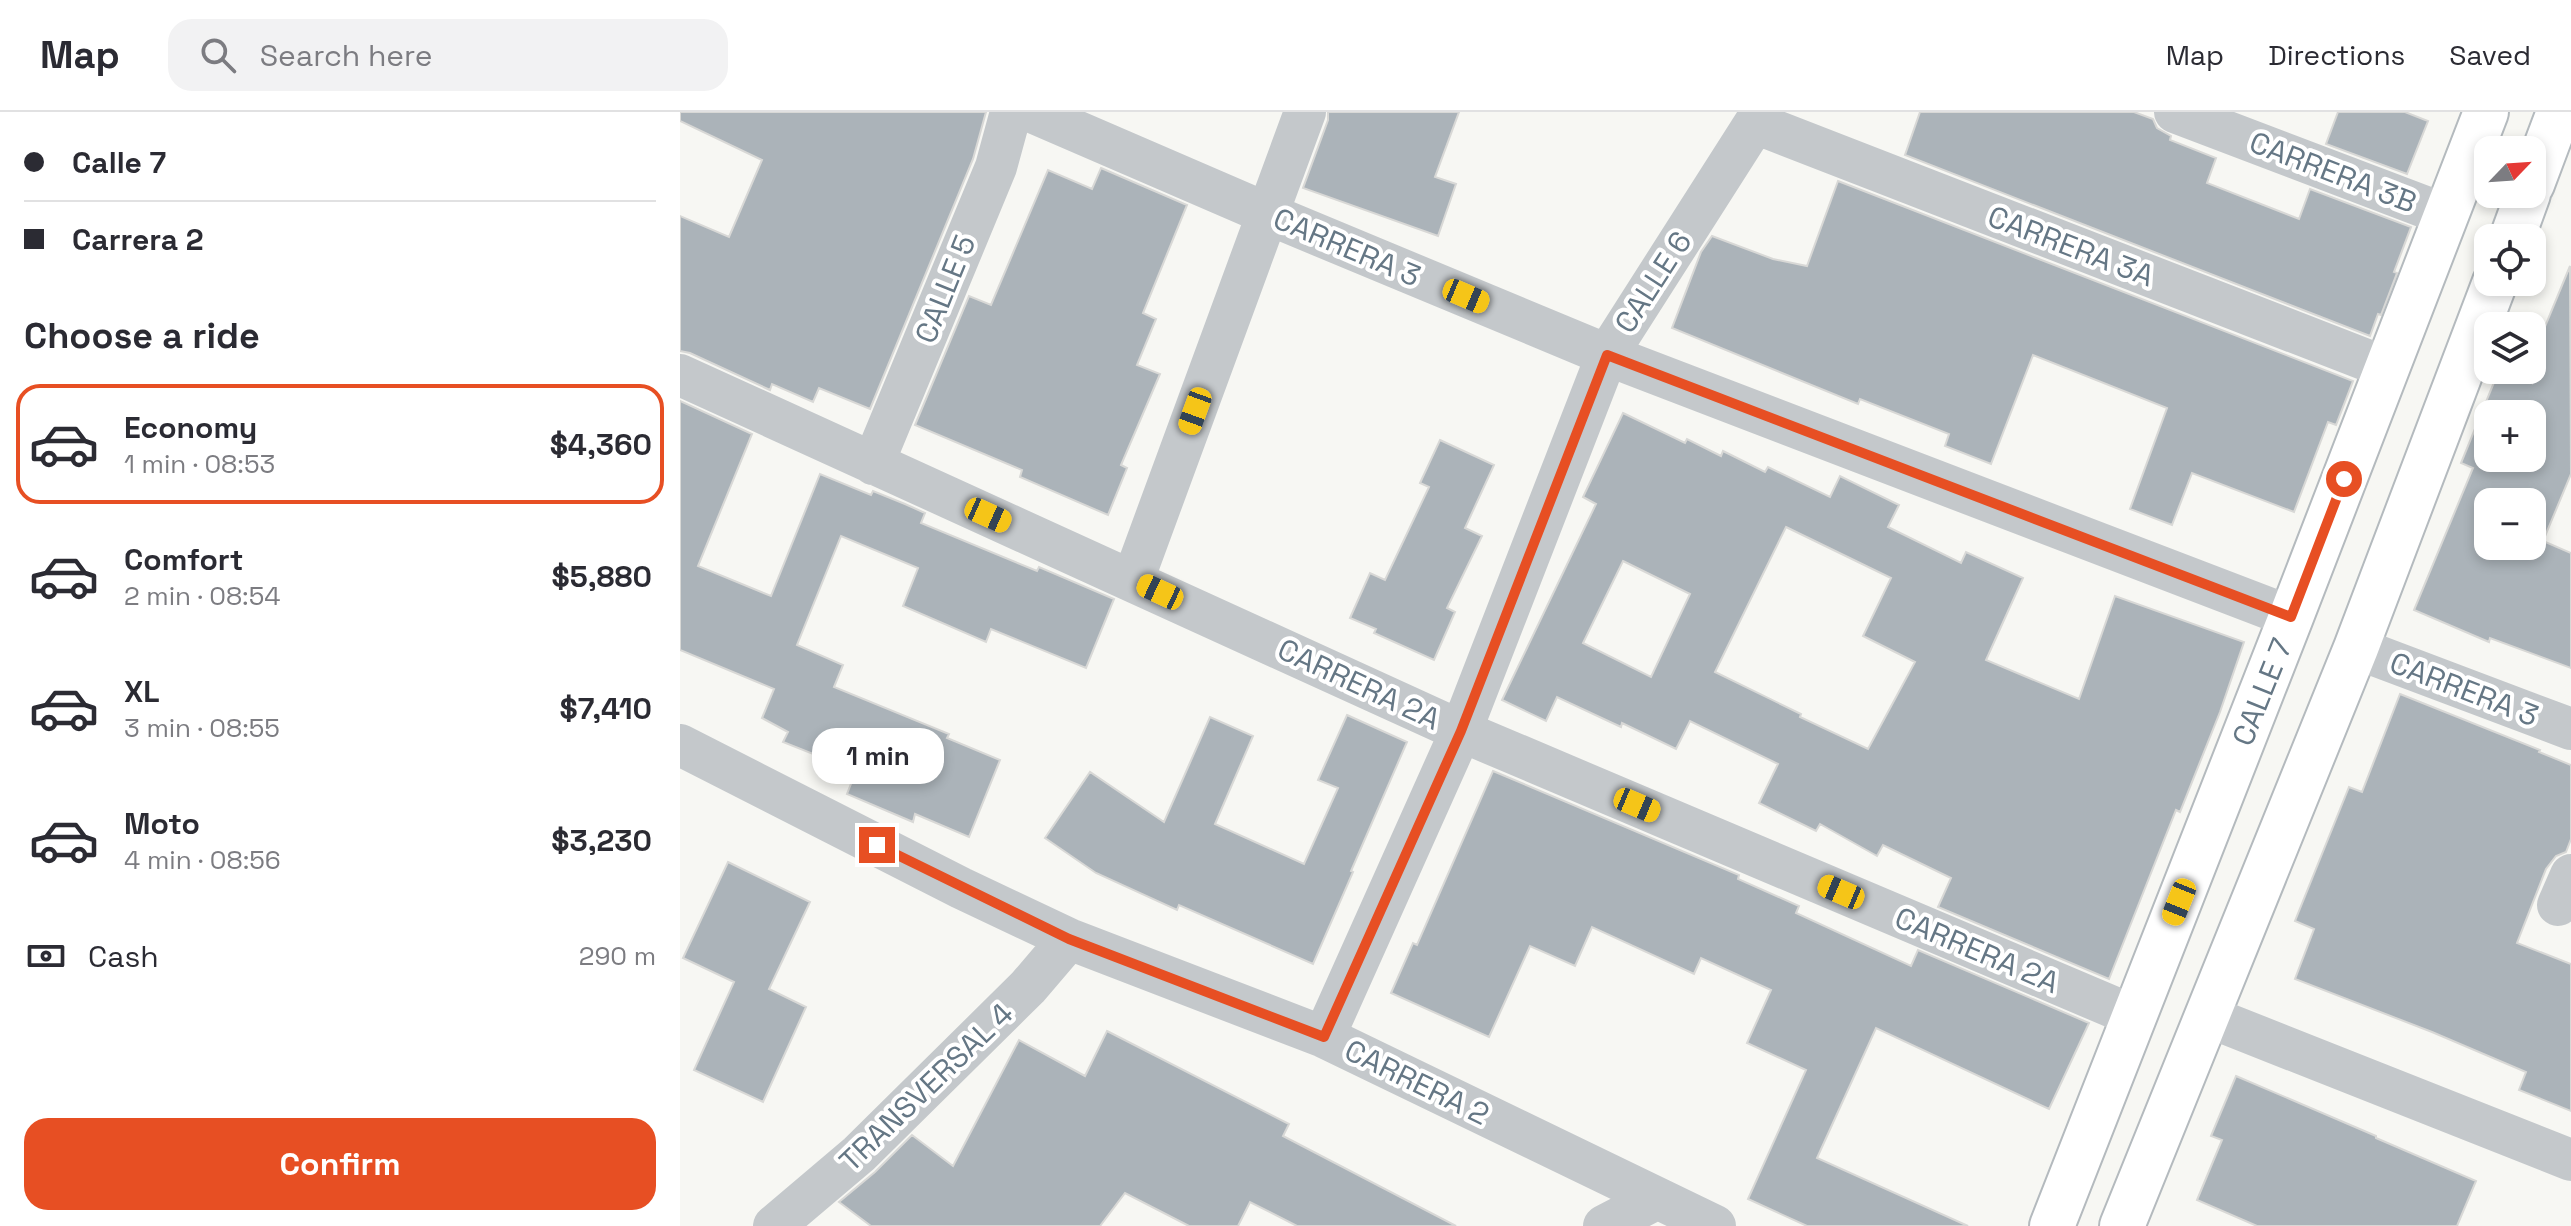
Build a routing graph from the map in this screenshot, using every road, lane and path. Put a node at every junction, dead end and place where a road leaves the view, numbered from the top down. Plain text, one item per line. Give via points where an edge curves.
1 (1011, 112) edge
2 (1032, 112) edge
3 (1305, 112) edge
4 (2175, 112) edge
5 (2486, 112) edge
6 (2559, 112) edge
7 (1758, 118) edge
8 (2546, 147) edge
9 (1268, 214) junction
10 (2446, 215) junction
11 (2490, 296) edge
12 (1607, 355) junction
13 (2387, 368) junction
14 (680, 375) edge
15 (873, 464) junction
16 (1133, 580) junction
17 (2291, 617) junction
18 (2356, 648) junction
19 (2571, 729) edge
20 (1461, 731) junction
21 (680, 745) edge
22 (1069, 939) junction
23 (2134, 1016) junction
24 (2207, 1016) junction
25 (1324, 1037) junction
26 (2571, 1160) edge
27 (1656, 1199) junction
28 (804, 1218) edge
29 (1604, 1226) edge
30 (1715, 1226) edge
31 (2052, 1226) edge
32 (2122, 1226) edge

1 - 15 street, CALLE 5 via 996,167
2 - 9 street, CARRERA 3
3 - 9 street
4 - 10 street, CARRERA 3B
5 - 10 main road, CALLE 7
6 - 8 main road
7 - 12 street, CALLE 6
7 - 13 street, CARRERA 3A
9 - 12 street, CARRERA 3
9 - 16 street
10 - 13 main road, CALLE 7
11 - 18 main road
12 - 17 street, CARRERA 3
12 - 20 street, CALLE 6
13 - 17 main road, CALLE 7
14 - 15 street, CARRERA 2A
15 - 16 street, CARRERA 2A
16 - 20 street, CARRERA 2A
17 - 23 main road, CALLE 7
18 - 19 street, CARRERA 3
18 - 24 main road
20 - 23 street, CARRERA 2A
20 - 25 street, CALLE 6
21 - 22 street, CARRERA 2
22 - 25 street, CARRERA 2
22 - 28 street, TRANSVERSAL 4 via 1028,987 859,1154
23 - 31 main road, CALLE 7
24 - 26 street
24 - 32 main road
25 - 27 street, CARRERA 2
27 - 29 street
27 - 30 street, CARRERA 2

